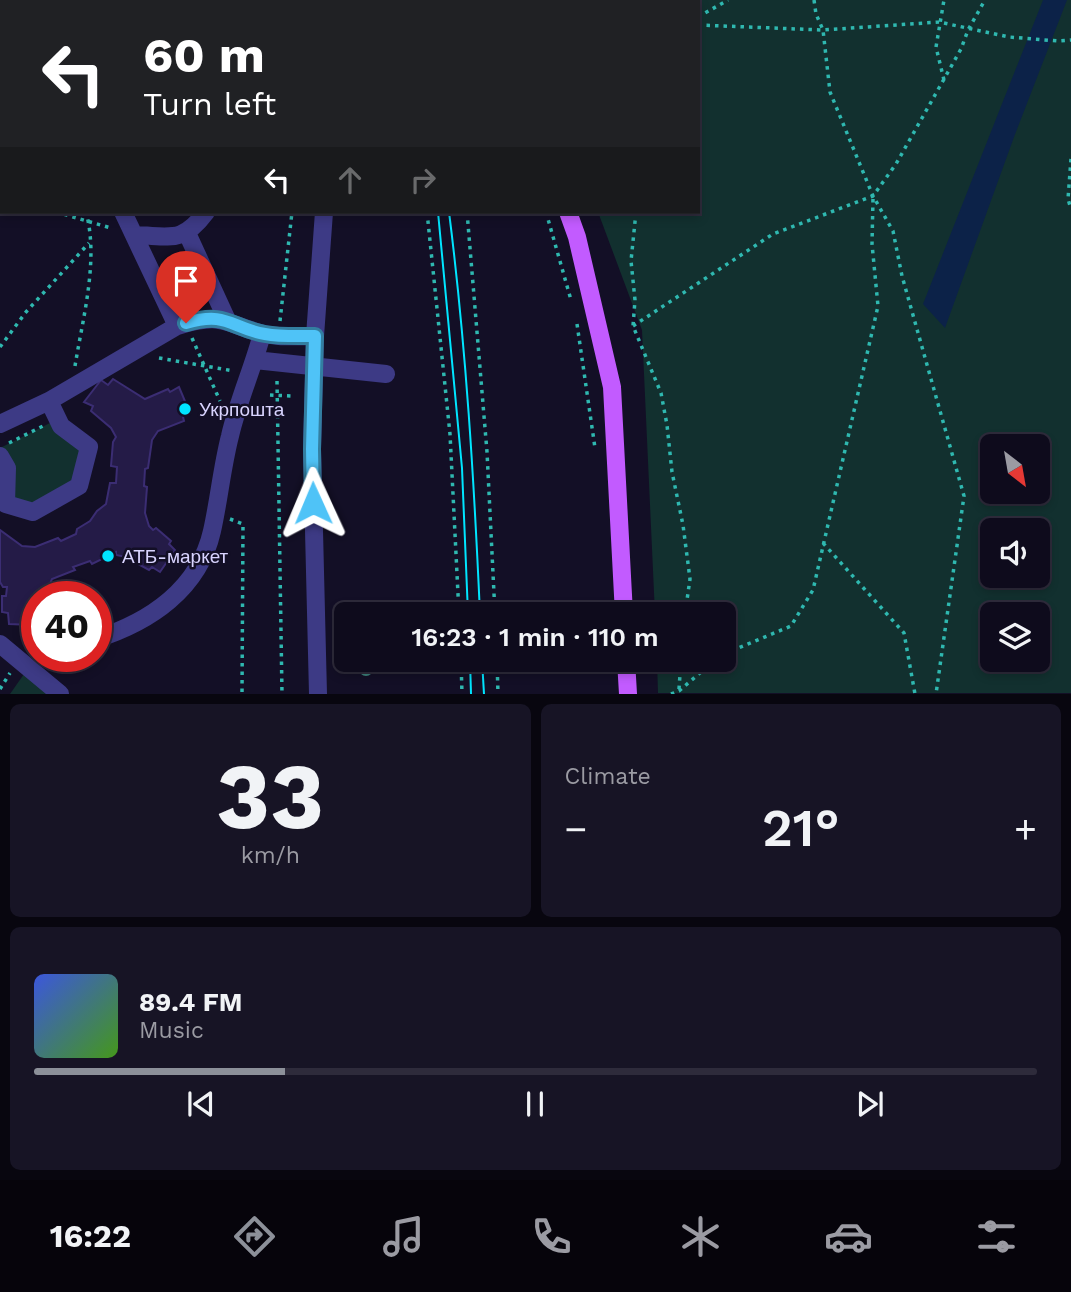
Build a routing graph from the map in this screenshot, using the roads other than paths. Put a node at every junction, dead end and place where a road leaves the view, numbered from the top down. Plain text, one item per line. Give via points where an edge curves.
1 (124, 214) edge
2 (204, 214) edge
3 (324, 214) edge
4 (569, 214) edge
5 (187, 233) junction
6 (135, 235) junction
7 (227, 320) junction
8 (181, 325) junction
9 (271, 335) junction
10 (315, 336) junction
11 (314, 366) junction
12 (252, 367) junction
13 (386, 374) dead end
14 (49, 401) junction
15 (0, 424) edge
16 (0, 456) edge
17 (623, 602) edge
18 (112, 633) edge
19 (0, 644) edge
20 (21, 654) edge
21 (40, 672) edge
22 (627, 672) edge
23 (60, 694) edge
24 (318, 694) edge
25 (628, 694) edge

1 - 6 street
2 - 5 street
3 - 10 street
4 - 17 main road via 612,387
5 - 6 street
5 - 7 street
6 - 8 street
7 - 8 street via 210,318
7 - 9 street
8 - 14 street
9 - 10 street
9 - 12 street
10 - 11 street
11 - 12 street via 278,363
11 - 13 street
11 - 24 street
12 - 18 street via 232,426 212,534 204,554 176,596 137,624
14 - 15 street
14 - 16 street via 61,426 89,447 79,486 33,512 6,504 7,468
19 - 20 street
21 - 23 street
22 - 25 main road

